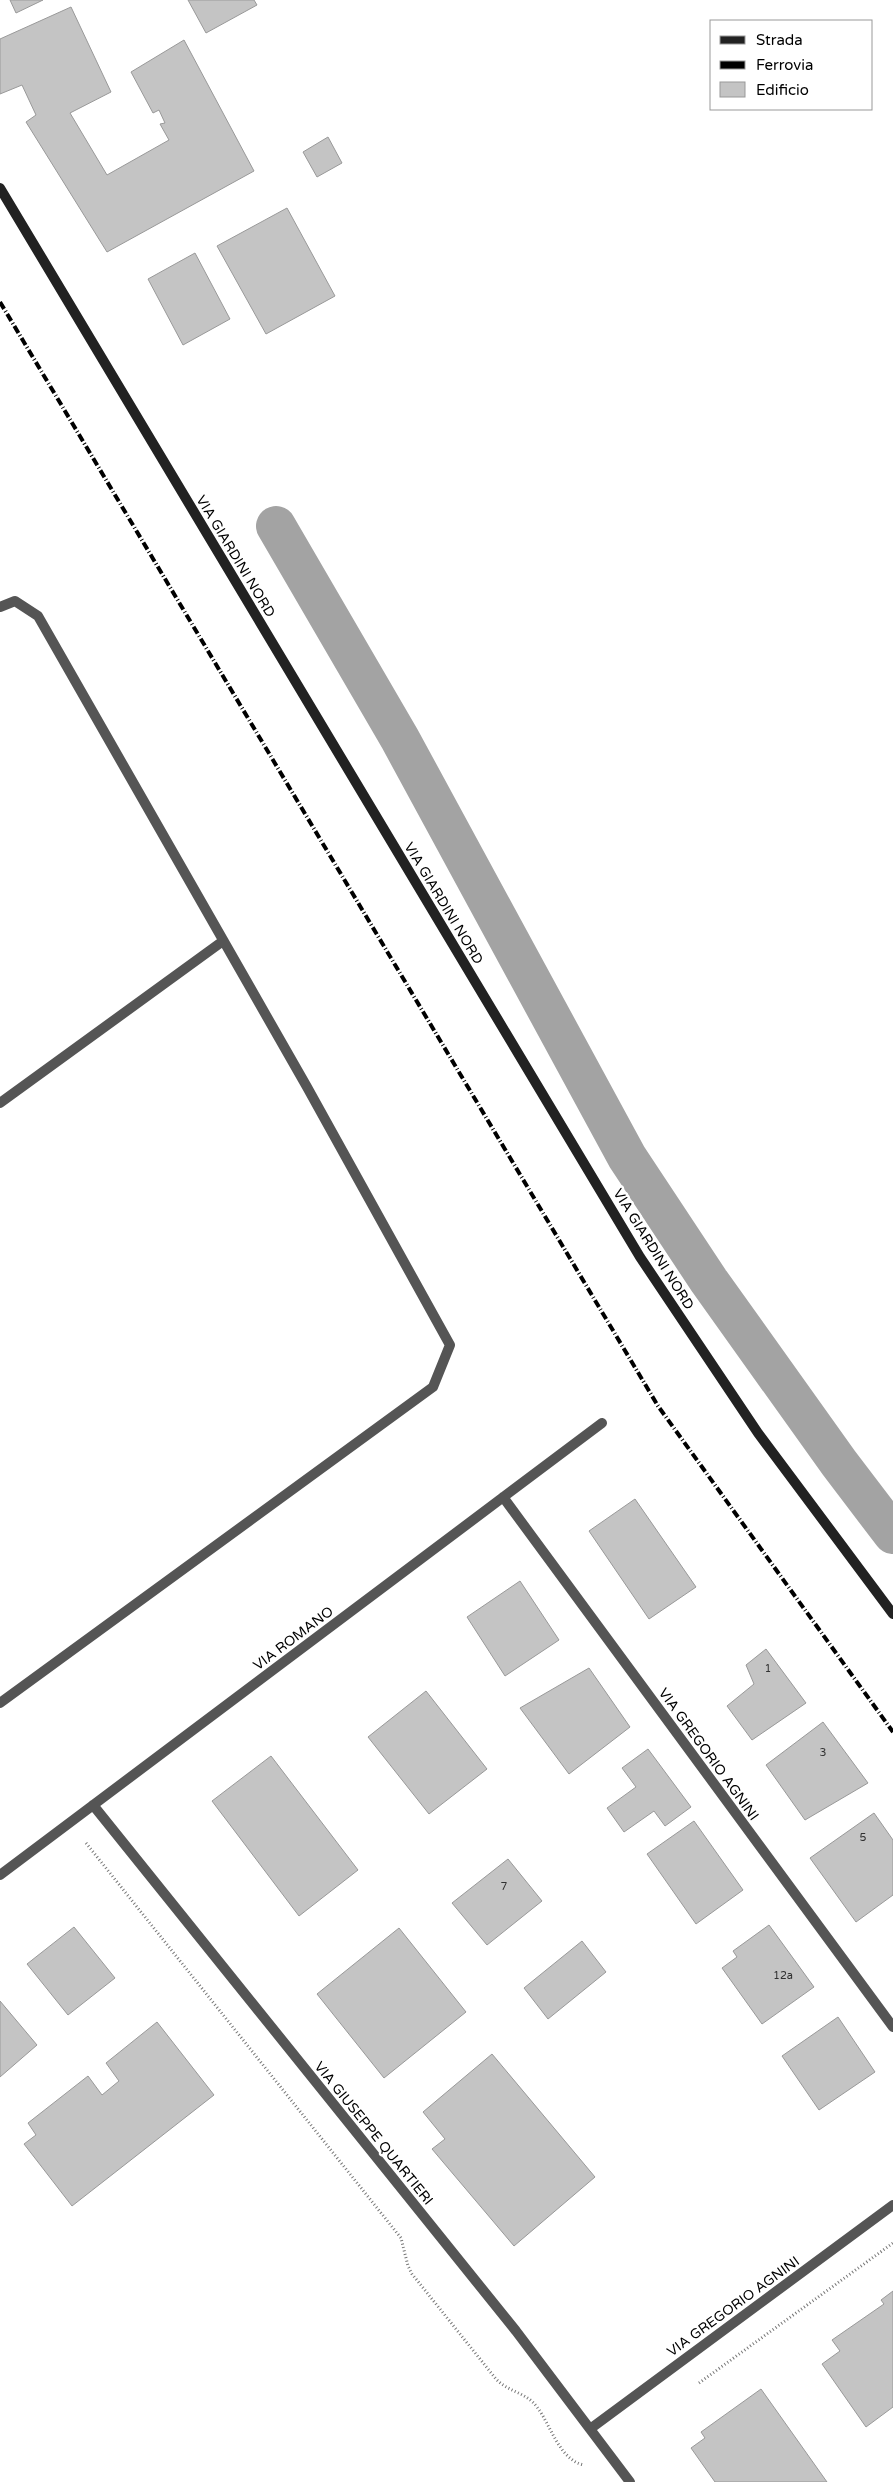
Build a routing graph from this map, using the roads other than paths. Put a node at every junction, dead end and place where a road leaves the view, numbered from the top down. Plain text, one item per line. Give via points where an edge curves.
1 (0, 188) edge
2 (0, 607) edge
3 (223, 941) junction
4 (0, 1102) edge
5 (602, 1423) dead end
6 (504, 1497) junction
7 (893, 1614) edge
8 (0, 1703) edge
9 (93, 1805) junction
10 (0, 1875) edge
11 (893, 2027) edge
12 (893, 2204) edge
13 (590, 2429) junction
14 (630, 2482) edge

1 - 7 main road, VIA GIARDINI NORD via 640,1258 758,1433
2 - 3 street via 15,601 38,616
3 - 4 street
3 - 8 street via 450,1345 433,1387
5 - 6 street, VIA ROMANO
6 - 9 street, VIA ROMANO
6 - 11 street, VIA GREGORIO AGNINI
9 - 10 street, VIA ROMANO
9 - 13 street, VIA GIUSEPPE QUARTIERI via 516,2331
12 - 13 street, VIA GREGORIO AGNINI
13 - 14 street, VIA GIUSEPPE QUARTIERI

